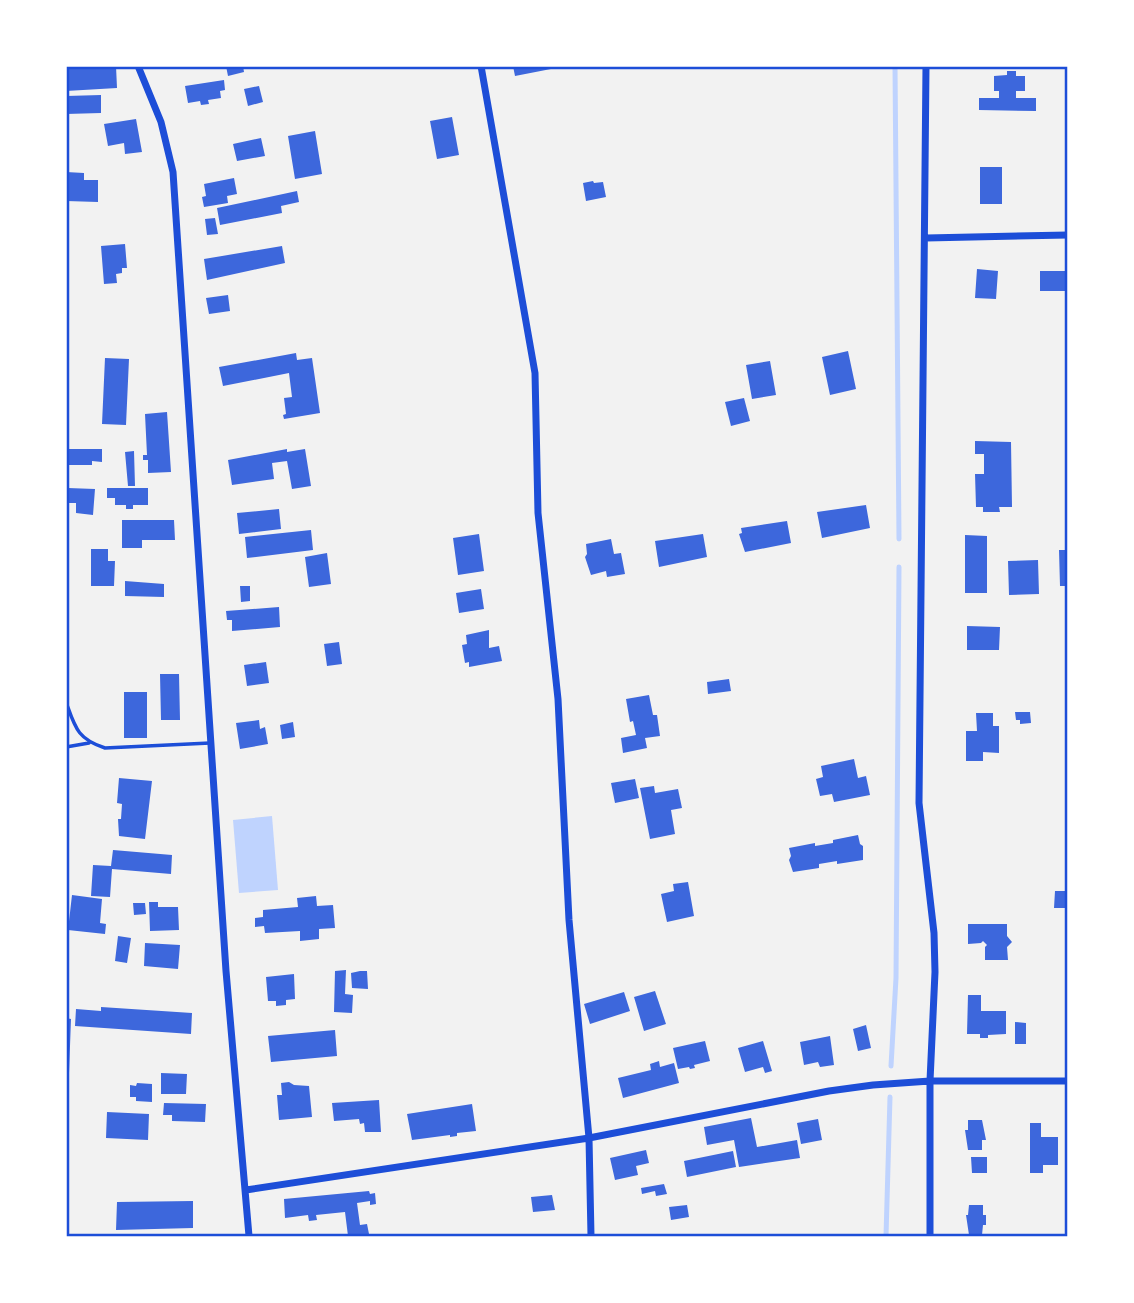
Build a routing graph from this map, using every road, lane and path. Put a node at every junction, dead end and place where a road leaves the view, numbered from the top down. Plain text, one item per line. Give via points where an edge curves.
1 (138, 66) edge
2 (481, 66) edge
3 (926, 66) edge
4 (1068, 235) edge
5 (926, 238) junction
6 (66, 702) edge
7 (89, 743) junction
8 (211, 743) junction
9 (66, 747) edge
10 (930, 1081) junction
11 (1068, 1081) edge
12 (589, 1138) junction
13 (246, 1190) junction
14 (248, 1237) edge
15 (591, 1237) edge
16 (930, 1237) edge

1 - 8 street via 161,122 173,172
2 - 12 street via 535,373 538,513 558,699 569,920
3 - 5 street
4 - 5 street
5 - 10 street via 919,803 934,933
6 - 7 lane via 76,730
7 - 8 lane via 105,748
7 - 9 lane
8 - 13 street
10 - 11 street
10 - 12 street via 829,1091
10 - 16 street
12 - 13 street
12 - 15 street
13 - 14 street

